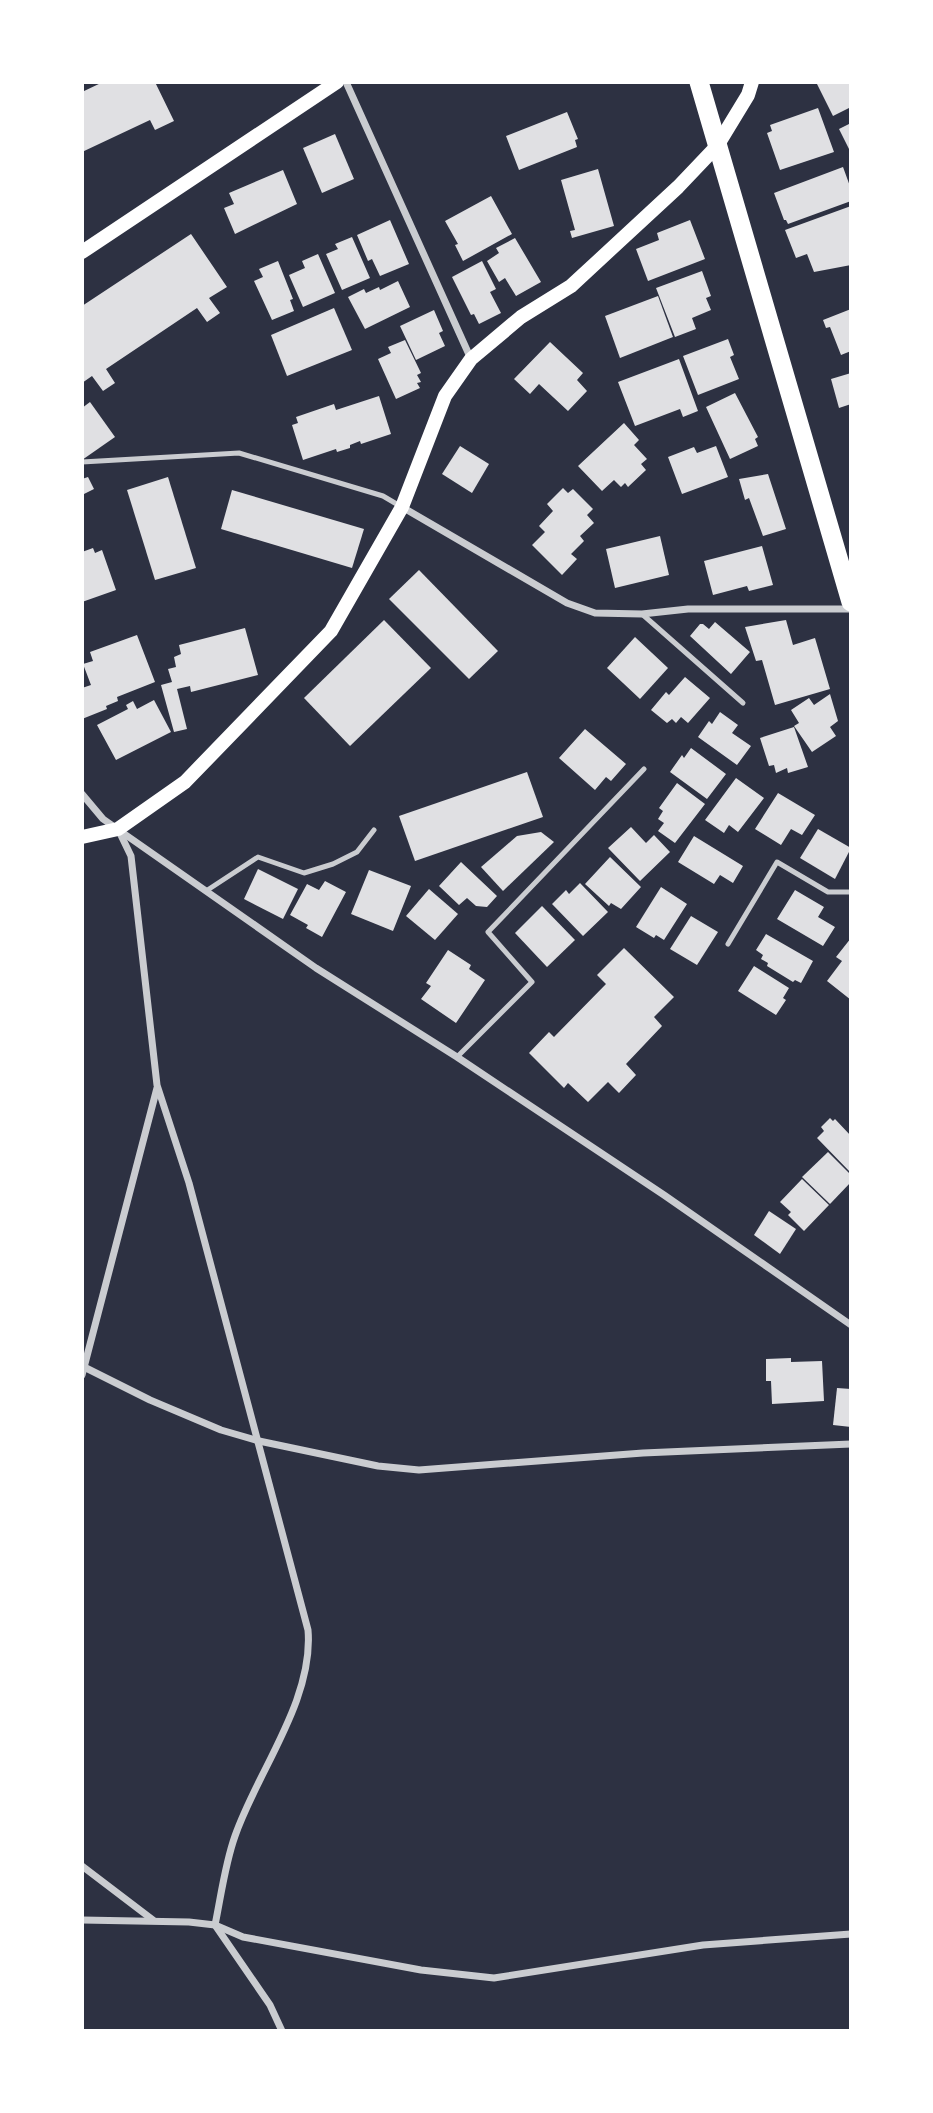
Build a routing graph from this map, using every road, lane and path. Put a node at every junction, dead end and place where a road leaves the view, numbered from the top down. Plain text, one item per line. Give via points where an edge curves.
1 (337, 82) edge
2 (346, 82) edge
3 (699, 82) edge
4 (752, 82) edge
5 (718, 146) junction
6 (82, 252) edge
7 (471, 359) junction
8 (82, 462) edge
9 (402, 507) junction
10 (851, 602) edge
11 (851, 609) edge
12 (642, 614) junction
13 (743, 703) dead end
14 (644, 769) dead end
15 (82, 794) edge
16 (118, 829) junction
17 (374, 830) dead end
18 (82, 837) edge
19 (206, 891) junction
20 (851, 892) edge
21 (728, 944) dead end
22 (457, 1057) junction
23 (157, 1085) junction
24 (851, 1325) edge
25 (83, 1370) edge
26 (258, 1441) junction
27 (851, 1444) edge
28 (82, 1866) edge
29 (82, 1920) edge
30 (153, 1920) junction
31 (215, 1925) junction
32 (851, 1934) edge
33 (282, 2031) edge

1 - 6 main road
2 - 7 street
3 - 5 highway
4 - 5 main road
5 - 7 main road via 571,286 521,317
5 - 10 highway
7 - 9 main road via 446,396
8 - 9 lane via 239,453 383,496
9 - 12 street via 567,603 595,613
9 - 16 main road via 331,631 185,782
11 - 12 street via 688,608
12 - 13 lane
14 - 22 lane via 488,932 532,982
15 - 16 street
16 - 18 main road
16 - 19 street
16 - 23 street via 131,856
17 - 19 lane via 357,852 334,864 303,873 258,857
19 - 22 street via 316,968
20 - 21 lane via 828,892 777,862
22 - 24 street
23 - 25 street
23 - 26 street via 189,1183
25 - 26 street via 221,1430
26 - 27 street via 419,1470 643,1453
26 - 31 street via 310,1649 300,1689 235,1836
28 - 30 street
29 - 30 street
30 - 31 street
31 - 32 street via 243,1937 494,1979 703,1945
31 - 33 street via 270,2005

